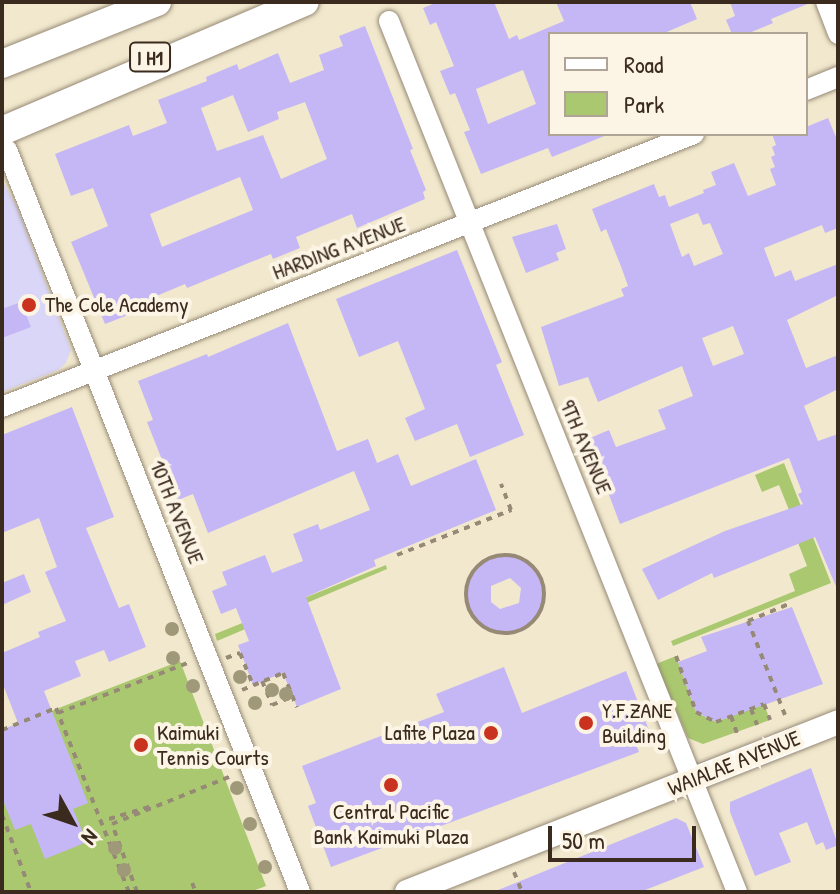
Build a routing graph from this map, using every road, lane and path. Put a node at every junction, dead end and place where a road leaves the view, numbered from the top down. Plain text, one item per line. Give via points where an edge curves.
1 (157, 2) edge
2 (299, 2) edge
3 (305, 2) edge
4 (826, 2) edge
5 (389, 21) dead end
6 (838, 34) edge
7 (2, 64) edge
8 (838, 77) edge
9 (808, 89) edge
10 (2, 116) edge
11 (689, 136) edge
12 (4, 140) edge
13 (469, 223) junction
14 (95, 370) junction
15 (2, 407) edge
16 (501, 484) dead end
17 (397, 555) dead end
18 (791, 603) dead end
19 (503, 634) junction
20 (500, 640) dead end
21 (676, 656) dead end
22 (195, 659) dead end
23 (224, 659) dead end
24 (262, 681) junction
25 (253, 685) junction
26 (237, 691) dead end
27 (292, 697) junction
28 (297, 707) dead end
29 (751, 709) junction
30 (58, 713) junction
31 (785, 715) dead end
32 (731, 716) junction
33 (770, 720) dead end
34 (838, 722) edge
35 (757, 725) dead end
36 (2, 730) edge
37 (737, 733) dead end
38 (239, 773) dead end
39 (693, 779) junction
40 (168, 800) junction
41 (2, 815) edge
42 (109, 819) dead end
43 (514, 871) dead end
44 (132, 878) junction
45 (124, 881) junction
46 (192, 883) dead end
47 (31, 892) edge
48 (129, 892) edge
49 (137, 892) edge
50 (196, 892) edge
51 (300, 892) edge
52 (407, 892) edge
53 (522, 892) edge
54 (737, 892) edge

1 - 7 highway, I H1
2 - 10 highway, I H1
3 - 12 highway
4 - 6 street
5 - 13 street, 9TH AVENUE
8 - 9 street
11 - 13 street, HARDING AVENUE
12 - 14 street, 10TH AVENUE
13 - 14 street, HARDING AVENUE
13 - 39 street, 9TH AVENUE
14 - 15 street, HARDING AVENUE
14 - 51 street, 10TH AVENUE
16 - 17 path via 511,510
18 - 31 path via 748,621
19 - 19 path via 526,627 545,596 538,572 507,555 484,561 466,592 480,624
19 - 20 path
21 - 32 path via 696,712 716,722
22 - 30 path
23 - 25 path via 240,653
24 - 25 path
24 - 27 path via 272,705
24 - 27 path via 283,673
25 - 26 path
27 - 28 path
29 - 32 path
29 - 33 path via 764,704
29 - 35 path
30 - 36 path via 56,708
30 - 45 path
32 - 37 path
34 - 39 main road, WAIALAE AVENUE
38 - 40 path
39 - 52 main road, WAIALAE AVENUE
39 - 54 street, 9TH AVENUE
40 - 42 path
40 - 44 path via 112,824
41 - 47 path
43 - 53 path
44 - 45 path
44 - 49 path
45 - 48 path
46 - 50 path

